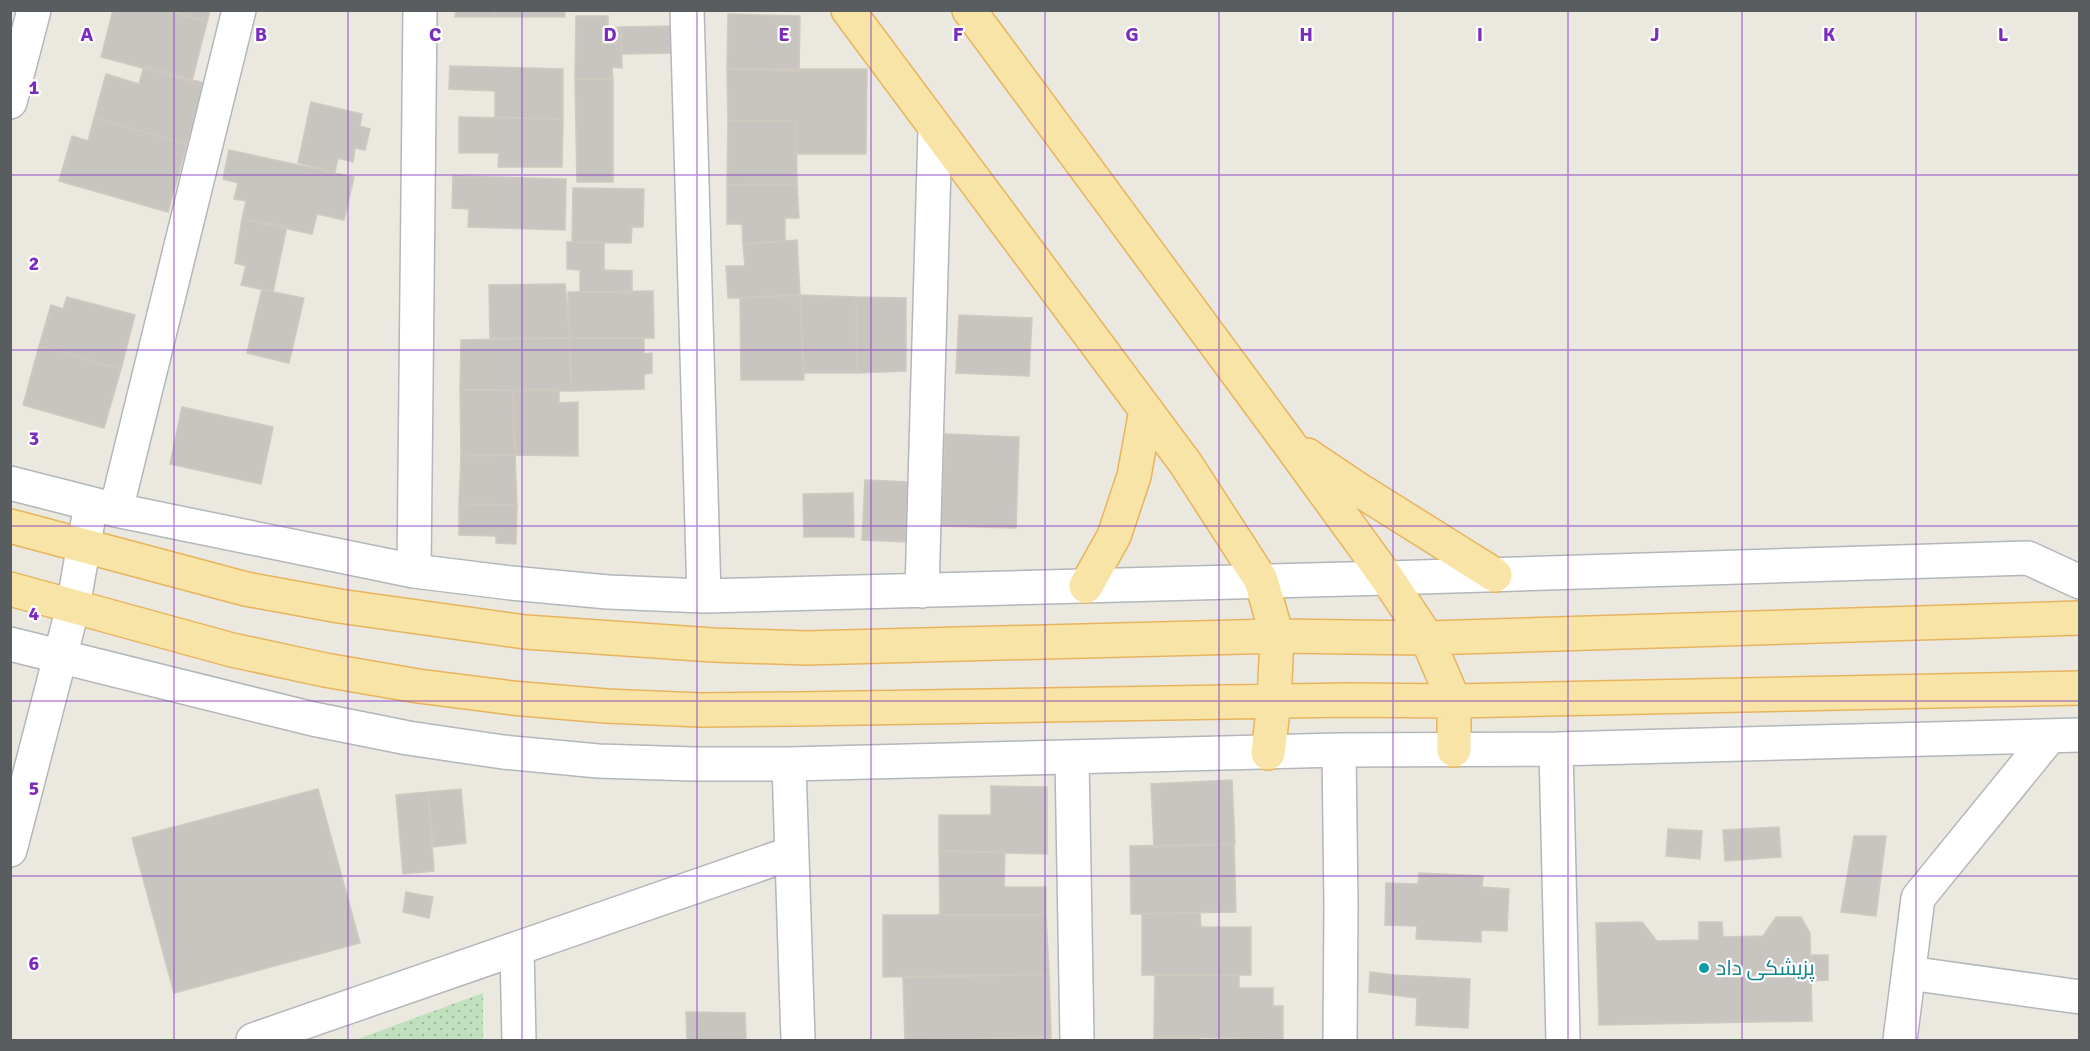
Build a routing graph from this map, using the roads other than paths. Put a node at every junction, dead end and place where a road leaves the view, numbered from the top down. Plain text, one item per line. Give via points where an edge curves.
1 (34, 10) edge
2 (240, 10) edge
3 (420, 10) edge
4 (687, 10) edge
5 (848, 10) edge
6 (969, 10) edge
7 (10, 102) edge
8 (935, 129) junction
9 (1146, 410) junction
10 (1288, 442) junction
11 (10, 483) edge
12 (104, 507) junction
13 (10, 526) edge
14 (85, 546) junction
15 (414, 571) junction
16 (1495, 575) junction
17 (1387, 578) junction
18 (1261, 580) junction
19 (2079, 582) edge
20 (1086, 586) junction
21 (10, 590) edge
22 (922, 591) junction
23 (705, 596) junction
24 (73, 607) junction
25 (2079, 618) edge
26 (1277, 636) junction
27 (1427, 638) junction
28 (10, 644) edge
29 (61, 657) junction
30 (2079, 688) edge
31 (1454, 701) junction
32 (1274, 702) junction
33 (2065, 735) edge
34 (1556, 749) junction
35 (1339, 750) junction
36 (1454, 750) junction
37 (1268, 753) junction
38 (1072, 758) junction
39 (789, 764) junction
40 (10, 850) edge
41 (792, 853) junction
42 (517, 949) junction
43 (1909, 973) junction
44 (2079, 997) edge
45 (254, 1041) edge
46 (519, 1041) edge
47 (798, 1041) edge
48 (1077, 1041) edge
49 (1340, 1041) edge
50 (1563, 1041) edge
51 (1900, 1041) edge

1 - 7 street
2 - 12 street
3 - 15 street
4 - 23 street
5 - 8 main road
6 - 10 main road
8 - 9 main road
8 - 22 street
9 - 18 main road
9 - 20 main road via 1134,476 1114,536
10 - 16 main road
10 - 17 main road
11 - 12 street
12 - 14 street
12 - 15 street
13 - 14 main road
14 - 24 street
14 - 26 main road via 246,589 339,606 478,626 619,640 806,648
15 - 23 street via 608,592
16 - 17 street
16 - 19 street via 2028,558
17 - 18 street
17 - 27 main road
18 - 20 street
18 - 26 main road
20 - 22 street
21 - 24 main road
22 - 23 street
24 - 29 street
24 - 32 main road via 232,650 325,670 418,686 606,706 700,710
25 - 27 main road
26 - 27 main road
26 - 32 main road
27 - 31 main road
28 - 29 street
29 - 39 street via 314,719 503,752 598,760
29 - 40 street
30 - 31 main road
31 - 32 main road
31 - 36 main road
32 - 37 main road
33 - 34 street
33 - 43 street via 1918,898
34 - 36 street
34 - 50 street
35 - 36 street
35 - 37 street
35 - 49 street
37 - 38 street
38 - 39 street
38 - 48 street
39 - 41 street
41 - 42 street
41 - 47 street
42 - 45 street
42 - 46 street
43 - 44 street
43 - 51 street

